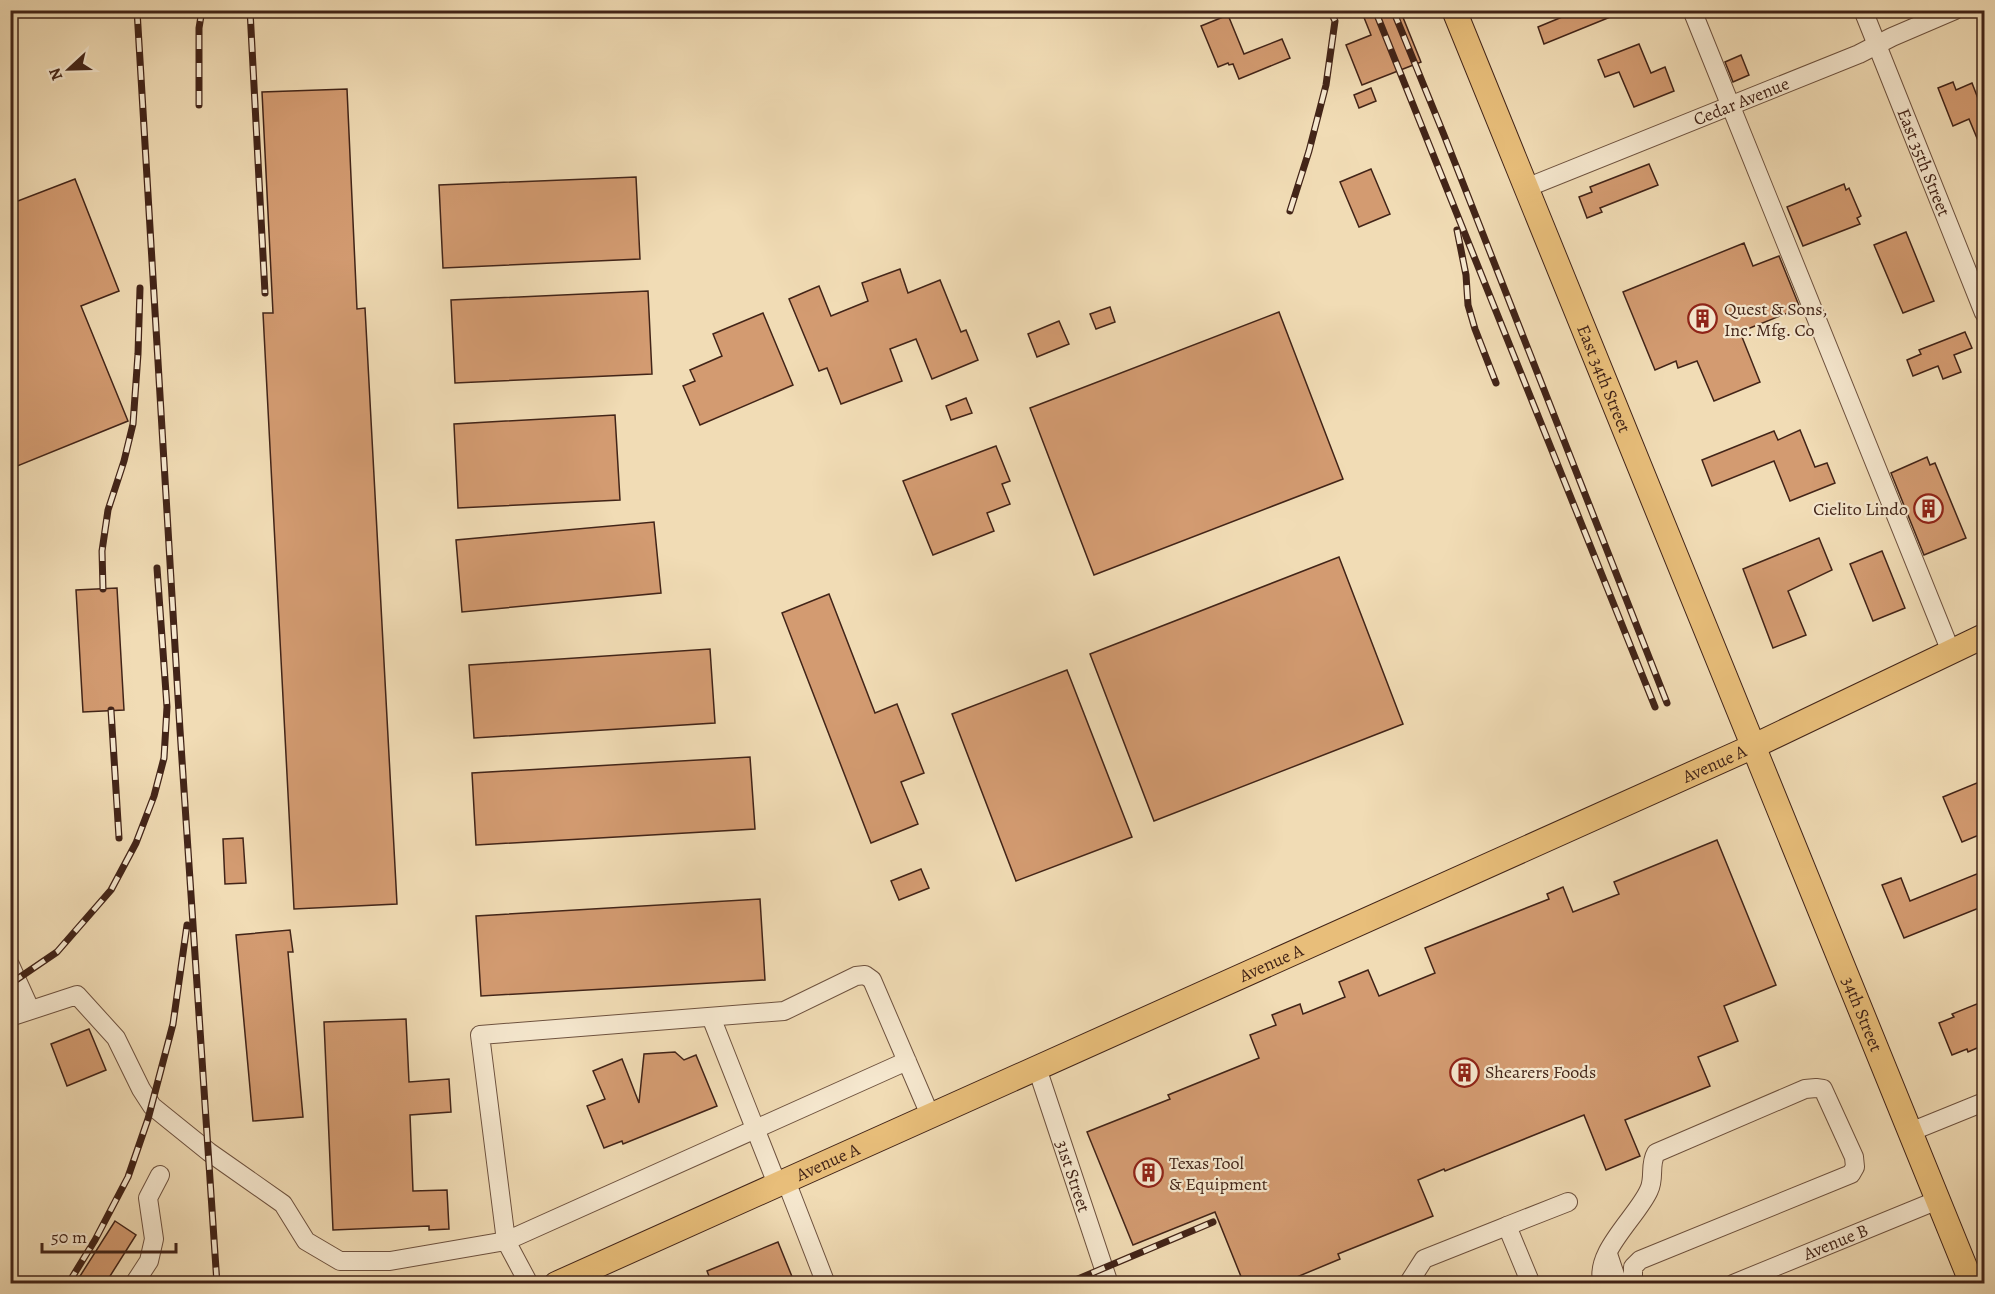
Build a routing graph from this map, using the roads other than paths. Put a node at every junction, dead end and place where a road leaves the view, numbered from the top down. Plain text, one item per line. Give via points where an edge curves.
1 (1454, 10) edge
2 (1692, 10) edge
3 (1863, 10) edge
4 (1955, 10) edge
5 (1876, 45) junction
6 (1731, 105) junction
7 (1526, 188) junction
8 (1984, 314) edge
9 (1984, 636) edge
10 (1951, 652) junction
11 (1754, 746) junction
12 (10, 965) edge
13 (30, 1009) junction
14 (10, 1017) edge
15 (711, 1017) junction
16 (907, 1060) junction
17 (1037, 1068) junction
18 (1984, 1102) edge
19 (930, 1116) junction
20 (755, 1128) junction
21 (1910, 1132) junction
22 (160, 1175) dead end
23 (781, 1182) junction
24 (1938, 1200) junction
25 (1568, 1202) dead end
26 (1507, 1226) junction
27 (506, 1241) junction
28 (1608, 1254) junction
29 (134, 1284) edge
30 (529, 1284) edge
31 (556, 1284) edge
32 (826, 1284) edge
33 (1110, 1284) edge
34 (1408, 1284) edge
35 (1531, 1284) edge
36 (1603, 1284) edge
37 (1618, 1284) edge
38 (1633, 1284) edge
39 (1733, 1284) edge
40 (1972, 1284) edge

1 - 7 main road, East 34th Street
2 - 6 street
3 - 5 street, East 35th Street
4 - 5 street, Cedar Avenue
5 - 6 street, Cedar Avenue
5 - 8 street, East 35th Street
6 - 7 street, Cedar Avenue
6 - 10 street
7 - 11 main road, East 34th Street
9 - 10 main road, Avenue A
10 - 11 main road, Avenue A
11 - 17 main road, Avenue A
11 - 21 main road, 34th Street
12 - 13 street
13 - 14 street
13 - 27 street via 77,995 116,1038 152,1106 283,1204 306,1241 340,1261 390,1261
15 - 16 street via 784,1011 865,975 872,980
15 - 20 street
15 - 27 street via 480,1035
16 - 19 street
16 - 20 street
17 - 19 main road, Avenue A
17 - 33 street, 31st Street
18 - 21 street
19 - 23 main road, Avenue A
20 - 23 street
20 - 27 street
21 - 24 main road, 34th Street
22 - 29 street via 148,1198 154,1239 149,1261
23 - 31 main road, Avenue A
23 - 32 street
24 - 39 street, Avenue B
24 - 40 main road, 34th Street
25 - 26 street
26 - 34 street via 1424,1259
26 - 35 street
27 - 30 street
28 - 36 street via 1600,1276
28 - 37 street
28 - 38 street via 1651,1187 1656,1153 1805,1089 1822,1089 1854,1157 1851,1174 1640,1260 1633,1267

